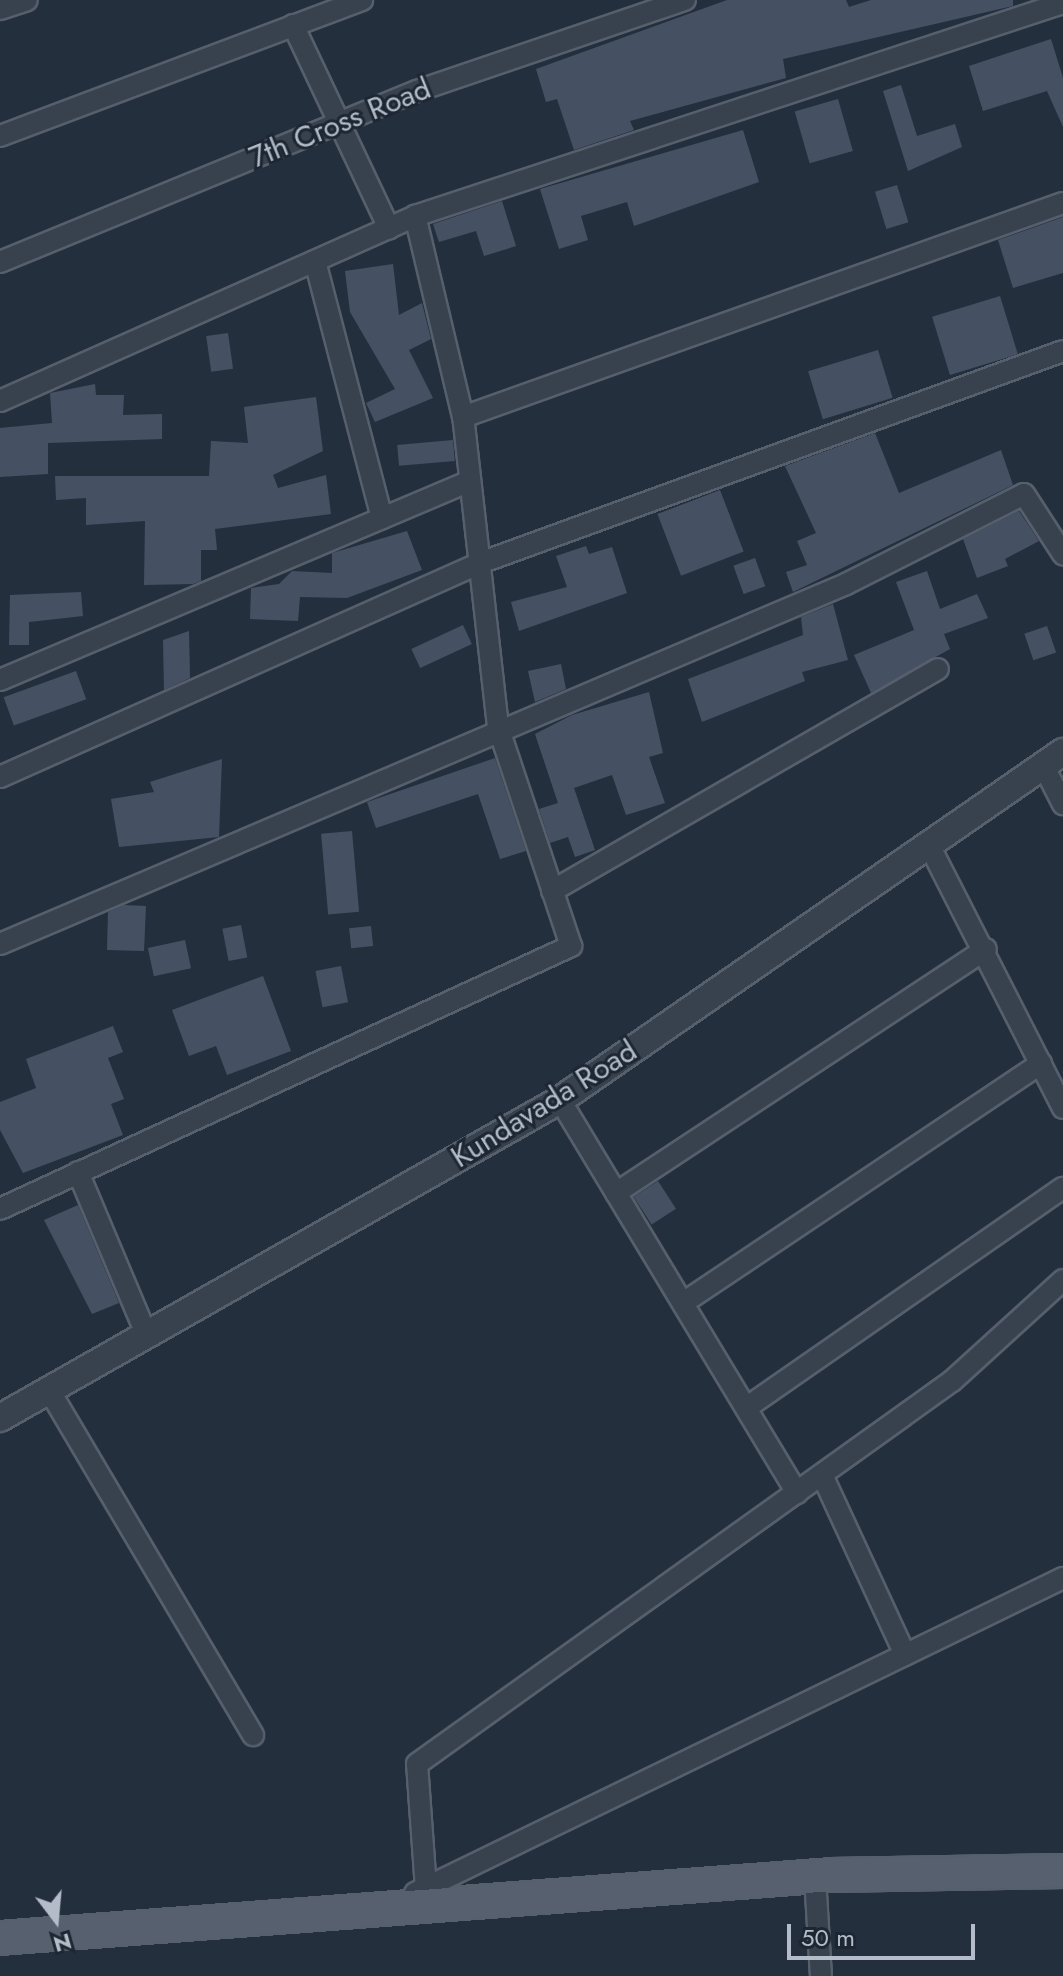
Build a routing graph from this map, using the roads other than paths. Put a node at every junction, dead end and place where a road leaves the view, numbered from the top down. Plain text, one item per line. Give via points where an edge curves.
1 (27, 0) edge
2 (362, 0) edge
3 (685, 0) edge
4 (1063, 3) edge
5 (0, 9) edge
6 (293, 25) junction
7 (341, 121) junction
8 (0, 136) edge
9 (1063, 203) edge
10 (415, 216) junction
11 (389, 228) junction
12 (315, 261) junction
13 (0, 262) edge
14 (1063, 351) edge
15 (0, 401) edge
16 (463, 417) junction
17 (470, 481) junction
18 (382, 518) junction
19 (1063, 554) edge
20 (480, 563) junction
21 (938, 669) dead end
22 (0, 680) edge
23 (498, 727) junction
24 (1053, 759) edge
25 (0, 777) edge
26 (1063, 804) edge
27 (929, 845) junction
28 (552, 891) junction
29 (0, 944) edge
30 (986, 949) junction
31 (1041, 1063) junction
32 (560, 1100) junction
33 (1063, 1108) edge
34 (78, 1172) junction
35 (1063, 1188) edge
36 (616, 1193) junction
37 (0, 1209) edge
38 (1063, 1280) edge
39 (683, 1303) junction
40 (146, 1334) junction
41 (49, 1390) junction
42 (746, 1408) junction
43 (0, 1418) edge
44 (822, 1475) junction
45 (797, 1493) junction
46 (1063, 1578) edge
47 (905, 1655) junction
48 (253, 1735) dead end
49 (1063, 1871) edge
50 (815, 1876) junction
51 (426, 1889) junction
52 (355, 1913) junction
53 (0, 1938) edge
54 (821, 1976) edge

1 - 5 street
2 - 6 street
3 - 7 street, 7th Cross Road
4 - 10 street
6 - 7 street
6 - 8 street
7 - 11 street
7 - 13 street, 7th Cross Road
9 - 16 street
10 - 11 street
10 - 16 street
11 - 12 street
12 - 15 street
12 - 18 street
14 - 20 street
16 - 17 street
17 - 18 street
17 - 20 street
18 - 22 street
19 - 23 street via 1024,494 846,584
20 - 23 street
20 - 25 street
21 - 28 street
23 - 28 street
23 - 29 street
24 - 26 street
24 - 27 street, Kundavada Road
27 - 30 street
27 - 32 street, Kundavada Road
28 - 34 street via 571,946
30 - 31 street
30 - 36 street
31 - 33 street
31 - 39 street
32 - 36 street
32 - 40 street, Kundavada Road
34 - 37 street
34 - 40 street
35 - 42 street
36 - 39 street
38 - 44 street via 952,1381
39 - 42 street
40 - 41 street, Kundavada Road
41 - 43 street, Kundavada Road
41 - 48 street
42 - 45 street
44 - 45 street
44 - 47 street
45 - 51 street via 417,1764
46 - 47 street
47 - 51 street
49 - 50 main road
50 - 52 main road
50 - 54 street
51 - 52 street
52 - 53 main road

